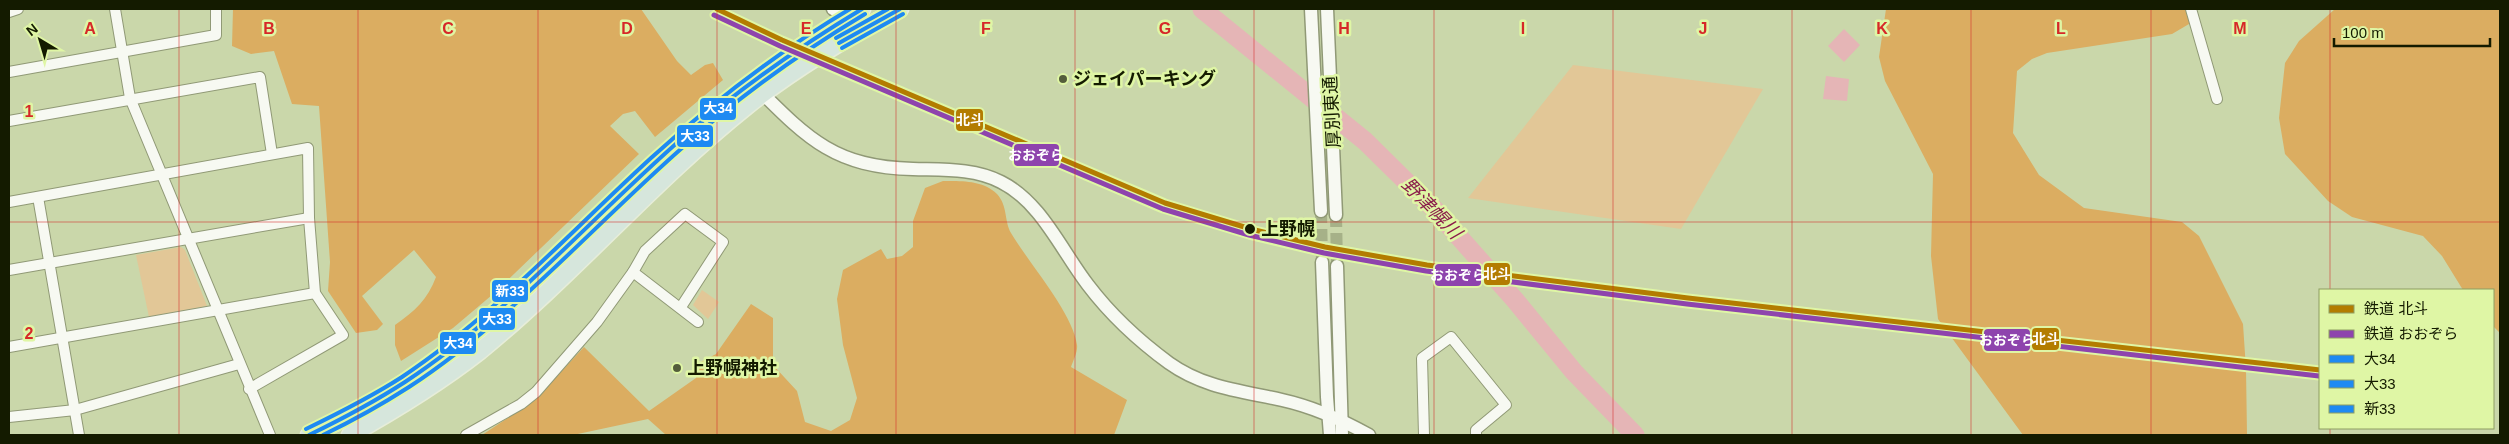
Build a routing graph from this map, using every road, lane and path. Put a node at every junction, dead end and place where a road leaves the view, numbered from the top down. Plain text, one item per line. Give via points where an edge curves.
1 (18, 9) edge
2 (116, 9) edge
3 (216, 9) edge
4 (862, 9) edge
5 (900, 9) edge
6 (1311, 9) edge
7 (1327, 9) edge
8 (2191, 9) edge
9 (9, 12) edge
10 (840, 13) edge
11 (864, 28) junction
12 (123, 51) junction
13 (9, 72) edge
14 (751, 83) junction
15 (763, 94) junction
16 (130, 98) junction
17 (2217, 99) dead end
18 (9, 121) edge
19 (272, 154) junction
20 (162, 175) junction
21 (38, 197) junction
22 (9, 202) edge
23 (1321, 211) tunnel mouth
24 (1336, 215) tunnel mouth
25 (309, 218) junction
26 (188, 239) junction
27 (1322, 262) tunnel mouth
28 (50, 263) junction
29 (1337, 266) tunnel mouth
30 (9, 270) edge
31 (633, 272) junction
32 (315, 293) junction
33 (681, 307) junction
34 (217, 310) junction
35 (698, 322) dead end
36 (63, 338) junction
37 (9, 347) edge
38 (239, 364) junction
39 (249, 388) junction
40 (75, 410) junction
41 (1329, 415) junction
42 (9, 417) edge
43 (1341, 420) junction
44 (266, 434) edge
45 (79, 435) edge
46 (309, 435) edge
47 (350, 435) edge
48 (466, 435) edge
49 (1330, 435) edge
50 (1342, 435) edge
51 (1369, 435) edge
52 (1424, 435) edge
53 (1476, 435) edge

1 - 9 street
2 - 12 street
3 - 12 street via 216,35
4 - 10 highway
5 - 11 highway
6 - 23 street, 厚別東通
7 - 24 street, 厚別東通
8 - 17 street
10 - 11 street
10 - 14 highway
11 - 15 highway
12 - 13 street
12 - 16 street
14 - 15 street
14 - 46 highway via 680,142 460,343 382,398
15 - 41 street via 787,120 810,138 850,159 899,169 970,172 989,176 1007,185 1036,211 1108,308 1169,362 1210,384 1292,402
15 - 47 highway via 676,168 479,351 410,401
16 - 18 street
16 - 19 street via 260,77
16 - 20 street
19 - 20 street
19 - 25 street via 308,148
20 - 21 street
20 - 26 street
21 - 22 street
21 - 28 street
25 - 26 street
25 - 32 street
26 - 28 street
26 - 34 street
27 - 41 street
28 - 30 street
28 - 36 street
29 - 43 street
31 - 33 street
31 - 33 street via 645,251 685,214 723,242
31 - 48 street via 597,322 536,392
32 - 34 street
32 - 39 street via 343,335
33 - 35 street
34 - 36 street
34 - 38 street
36 - 37 street
36 - 40 street
38 - 39 street
38 - 40 street
39 - 44 street
40 - 42 street
40 - 45 street
41 - 43 street
41 - 49 street
43 - 50 street
43 - 51 street
52 - 53 street via 1422,358 1451,337 1506,405 1476,430

